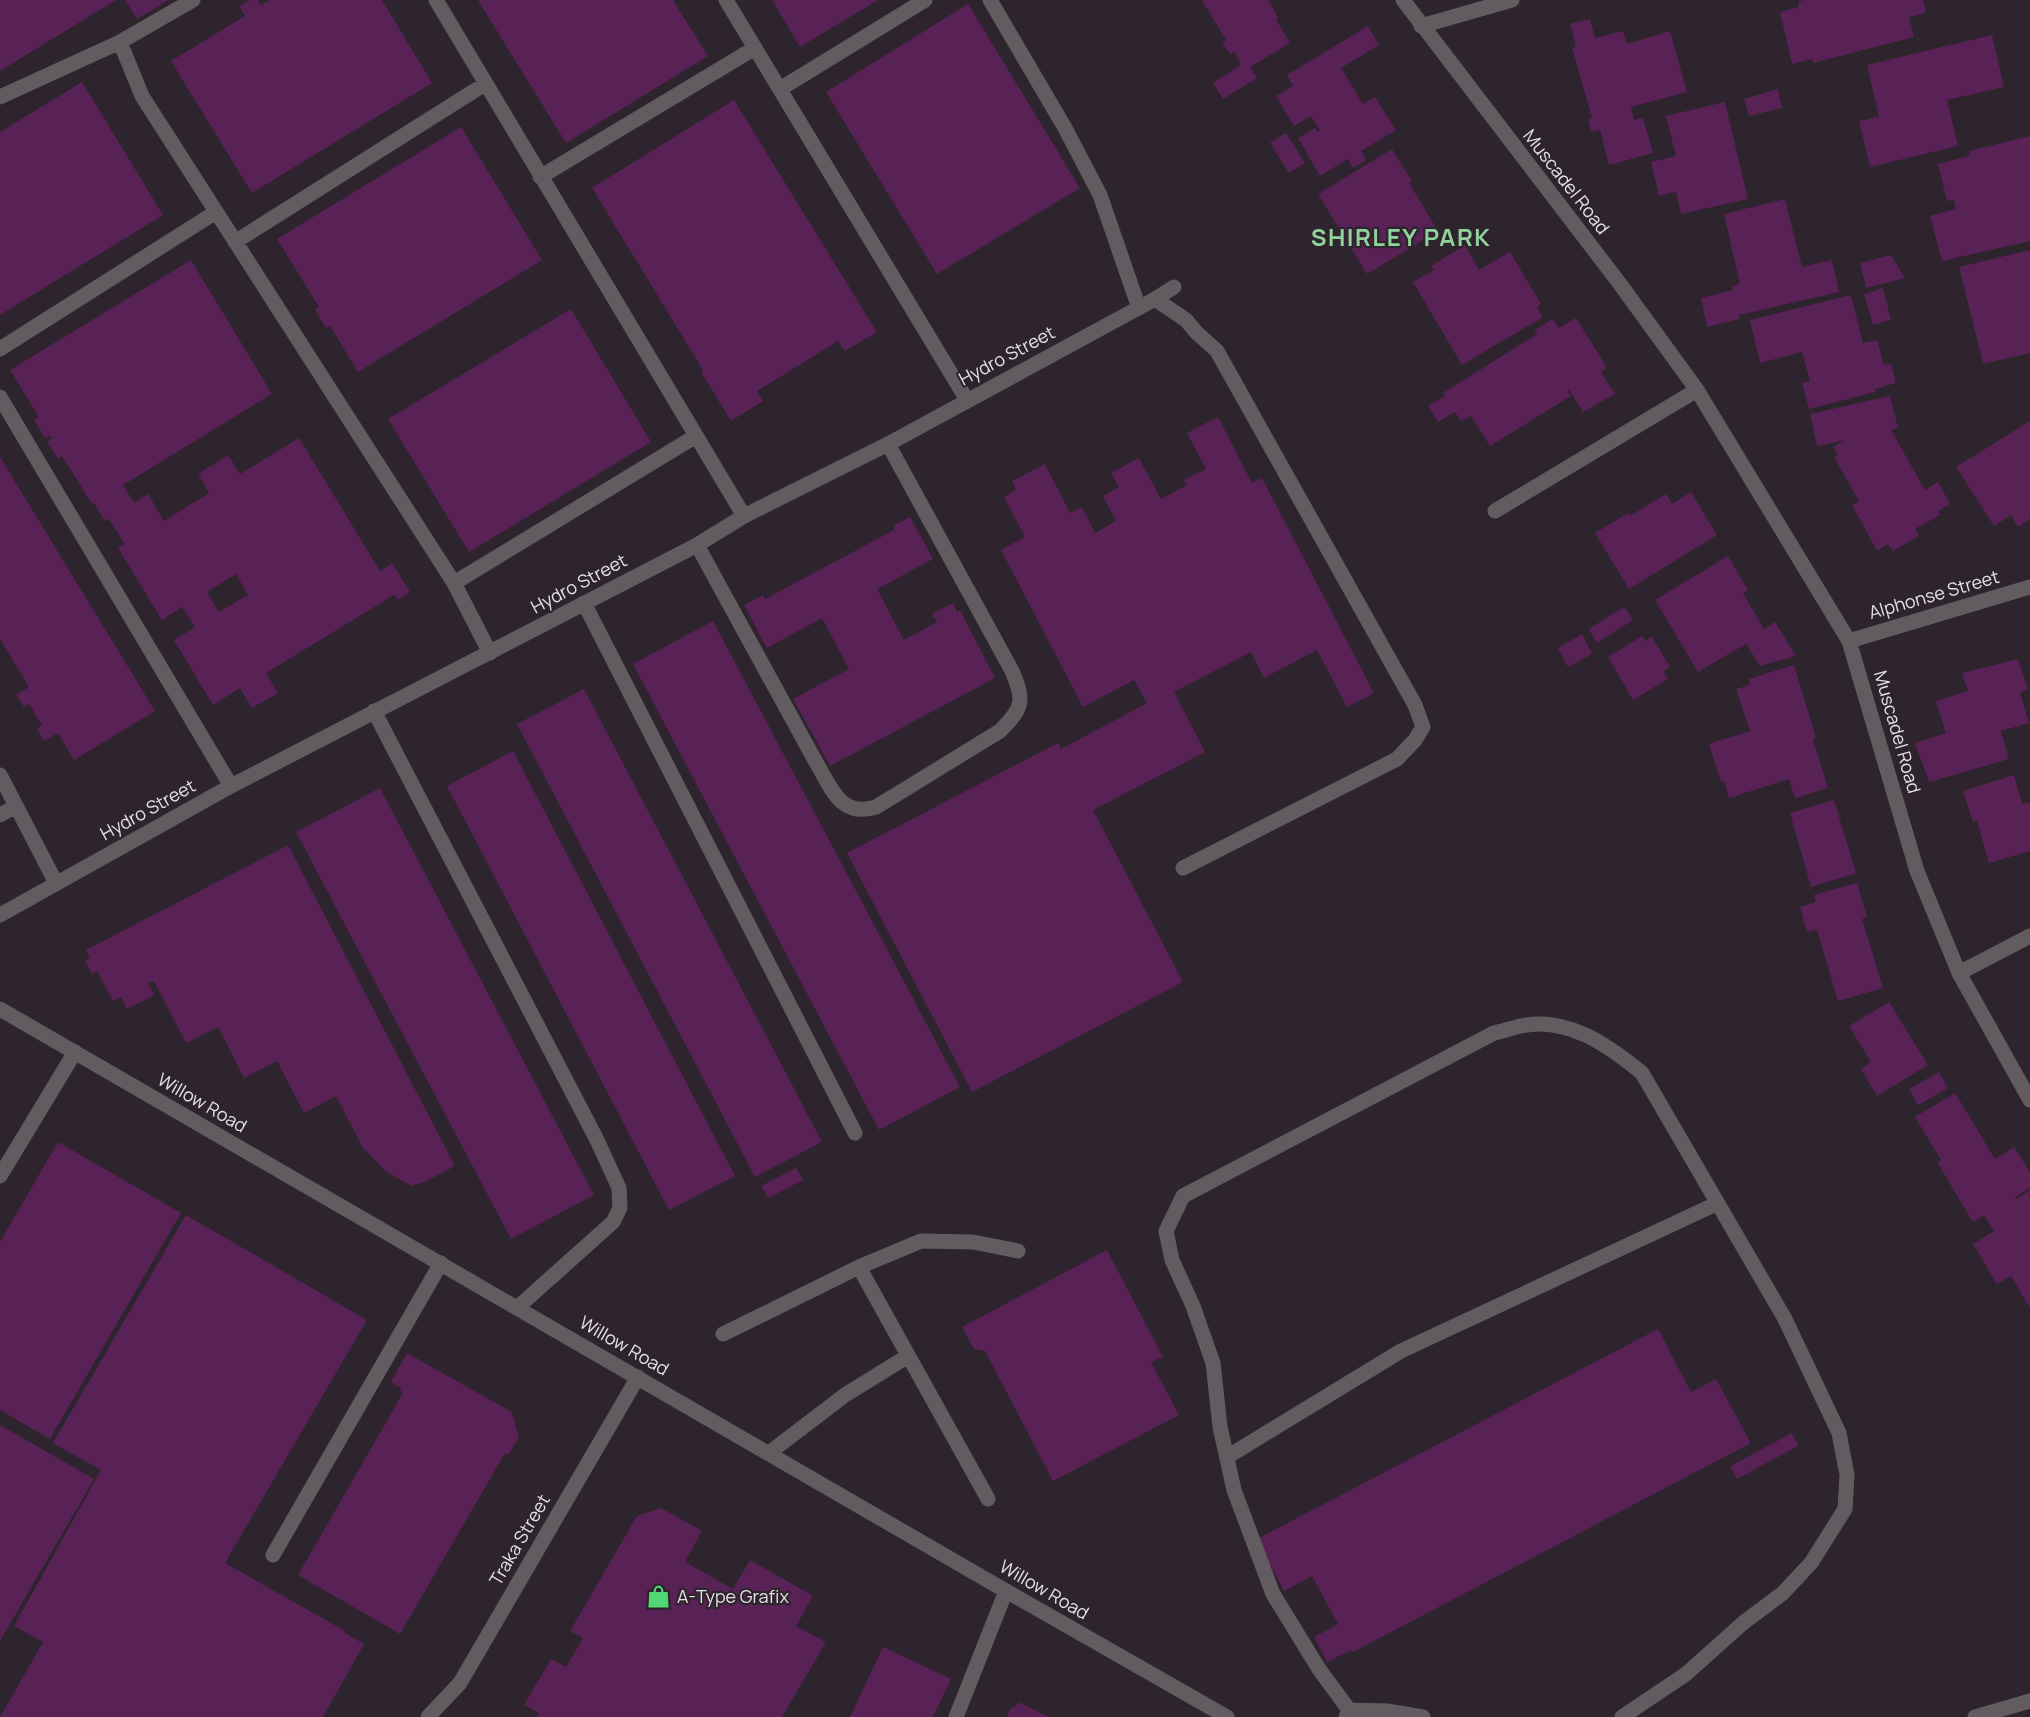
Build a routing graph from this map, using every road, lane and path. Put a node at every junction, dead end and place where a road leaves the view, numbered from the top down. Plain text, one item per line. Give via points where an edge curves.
1 (194, 0) edge
2 (436, 0) edge
3 (726, 0) edge
4 (926, 0) edge
5 (990, 0) edge
6 (1402, 0) edge
7 (1512, 0) edge
8 (1421, 26) junction
9 (120, 42) junction
10 (755, 48) junction
11 (485, 84) junction
12 (780, 89) junction
13 (0, 97) edge
14 (540, 177) junction
15 (216, 212) junction
16 (235, 242) junction
17 (1174, 287) dead end
18 (1155, 299) junction
19 (1139, 308) junction
20 (0, 349) edge
21 (1697, 390) junction
22 (0, 397) edge
23 (967, 400) junction
24 (696, 436) junction
25 (888, 444) junction
26 (1495, 511) dead end
27 (744, 516) junction
28 (697, 544) junction
29 (454, 583) junction
30 (2030, 587) edge
31 (584, 603) junction
32 (1849, 641) junction
33 (490, 653) junction
34 (374, 711) junction
35 (0, 775) edge
36 (231, 786) junction
37 (16, 806) junction
38 (0, 815) edge
39 (1183, 867) dead end
40 (56, 883) junction
41 (0, 915) edge
42 (2030, 936) edge
43 (1959, 973) junction
44 (0, 1009) edge
45 (75, 1052) junction
46 (2030, 1100) edge
47 (855, 1133) dead end
48 (0, 1176) edge
49 (1716, 1204) junction
50 (1018, 1251) dead end
51 (441, 1263) junction
52 (859, 1267) junction
53 (518, 1307) junction
54 (723, 1334) dead end
55 (908, 1356) junction
56 (638, 1377) junction
57 (769, 1453) junction
58 (1227, 1457) junction
59 (988, 1499) dead end
60 (273, 1555) dead end
61 (1006, 1591) junction
62 (2030, 1701) edge
63 (1348, 1714) edge
64 (1980, 1716) edge
65 (428, 1717) edge
66 (957, 1717) edge
67 (1227, 1717) edge
68 (1423, 1717) edge
69 (1622, 1717) edge

1 - 9 street
2 - 11 street
3 - 10 street
4 - 12 street
5 - 19 street via 1100,195
6 - 8 street, Muscadel Road
7 - 8 street
8 - 21 street, Muscadel Road
9 - 13 street
9 - 15 street via 142,96
10 - 12 street
10 - 14 street
11 - 14 street
11 - 16 street
12 - 23 street
14 - 24 street
15 - 16 street
15 - 20 street
16 - 29 street
17 - 18 street, Hydro Street
18 - 19 street, Hydro Street
18 - 39 street via 1186,320 1217,351 1415,705 1423,727 1397,759
19 - 23 street, Hydro Street
21 - 26 street
21 - 32 street, Muscadel Road
22 - 36 street
23 - 25 street, Hydro Street
24 - 27 street
24 - 29 street
25 - 27 street, Hydro Street
25 - 28 street via 1012,671 1020,702 1016,715 1000,731 876,807 855,810 836,796
27 - 28 street, Hydro Street
28 - 31 street, Hydro Street
29 - 33 street
30 - 32 street, Alphonse Street
31 - 33 street, Hydro Street
31 - 47 street
32 - 43 street, Muscadel Road via 1917,871
33 - 34 street, Hydro Street
34 - 36 street, Hydro Street
34 - 53 street via 619,1188 620,1208 613,1222
35 - 37 street
36 - 40 street, Hydro Street
37 - 38 street
37 - 40 street
40 - 41 street, Hydro Street
42 - 43 street
43 - 46 street, Muscadel Road
44 - 45 street, Willow Road
45 - 48 street
45 - 51 street, Willow Road
49 - 58 street via 1401,1351
49 - 58 street via 1642,1073 1615,1051 1571,1029 1547,1025 1523,1025 1494,1033 1183,1196 1166,1231 1172,1260 1213,1363
49 - 69 street via 1785,1319 1839,1433 1847,1475 1845,1509 1811,1563 1783,1593 1686,1674
50 - 52 street via 973,1242 921,1241
51 - 53 street, Willow Road
51 - 60 street
52 - 54 street
52 - 55 street
53 - 56 street, Willow Road
55 - 57 street via 845,1395
55 - 59 street
56 - 57 street, Willow Road
56 - 65 street, Traka Street via 460,1683
57 - 61 street, Willow Road
58 - 63 street via 1234,1490 1273,1594
61 - 66 street
61 - 67 street, Willow Road
62 - 64 street
63 - 68 street via 1387,1712

